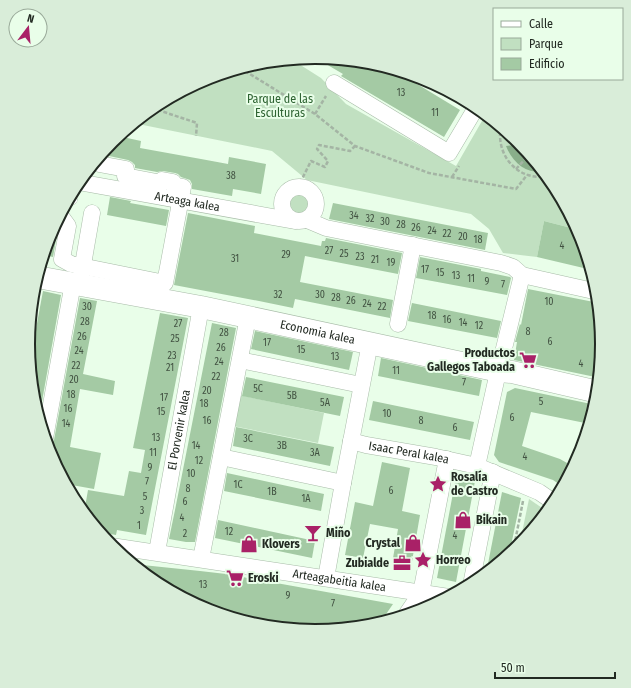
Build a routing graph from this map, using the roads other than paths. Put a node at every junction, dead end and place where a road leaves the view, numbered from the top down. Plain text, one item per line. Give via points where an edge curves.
1 (334, 83) road end
2 (473, 112) edge
3 (100, 164) edge
4 (85, 183) edge
5 (181, 200) junction
6 (92, 213) dead end
7 (64, 220) edge
8 (301, 220) junction
9 (413, 245) junction
10 (522, 275) junction
11 (43, 277) edge
12 (78, 278) junction
13 (591, 290) edge
14 (201, 307) junction
15 (248, 317) junction
16 (398, 324) dead end
17 (370, 343) junction
18 (240, 360) junction
19 (499, 371) junction
20 (362, 386) junction
21 (592, 391) edge
22 (48, 426) edge
23 (351, 441) junction
24 (221, 457) junction
25 (447, 459) junction
26 (477, 466) junction
27 (493, 472) junction
28 (343, 483) junction
29 (549, 499) edge
30 (123, 548) edge
31 (157, 552) junction
32 (201, 559) junction
33 (473, 576) edge
34 (326, 578) junction
35 (421, 593) junction
36 (440, 596) edge
37 (411, 608) edge

1 - 2 street via 449,153
3 - 5 street via 126,169 125,176 162,183 162,180 173,182 173,185 183,187
4 - 5 street, Arteaga kalea
5 - 8 street, Arteaga kalea
5 - 12 street via 165,283
6 - 12 street
7 - 12 street via 68,226 62,259 71,264
8 - 8 street via 312,216 316,199 308,190 292,189 283,198 283,210 290,219
8 - 9 street, Arteaga kalea via 326,228
9 - 10 street, Arteaga kalea via 502,263 513,267
9 - 16 street
10 - 13 street, Arteaga kalea
10 - 19 street
11 - 12 street, Economia kalea
12 - 14 street, Economia kalea
12 - 22 street
14 - 15 street, Economia kalea
14 - 31 street, El Porvenir kalea
15 - 17 street, Economia kalea
15 - 18 street
17 - 19 street, Economia kalea
17 - 20 street
18 - 20 street
18 - 24 street
19 - 21 street, Economia kalea
19 - 26 street
20 - 23 street
23 - 25 street, Isaac Peral kalea
23 - 28 street
24 - 28 street
24 - 32 street
25 - 26 street, Isaac Peral kalea
25 - 35 street
26 - 27 street, Isaac Peral kalea
27 - 29 street, Isaac Peral kalea
27 - 33 street
28 - 34 street
30 - 31 street, Arteagabeitia kalea
31 - 32 street, Arteagabeitia kalea
32 - 34 street, Arteagabeitia kalea
34 - 35 street, Arteagabeitia kalea
35 - 36 street, Arteagabeitia kalea
35 - 37 street

